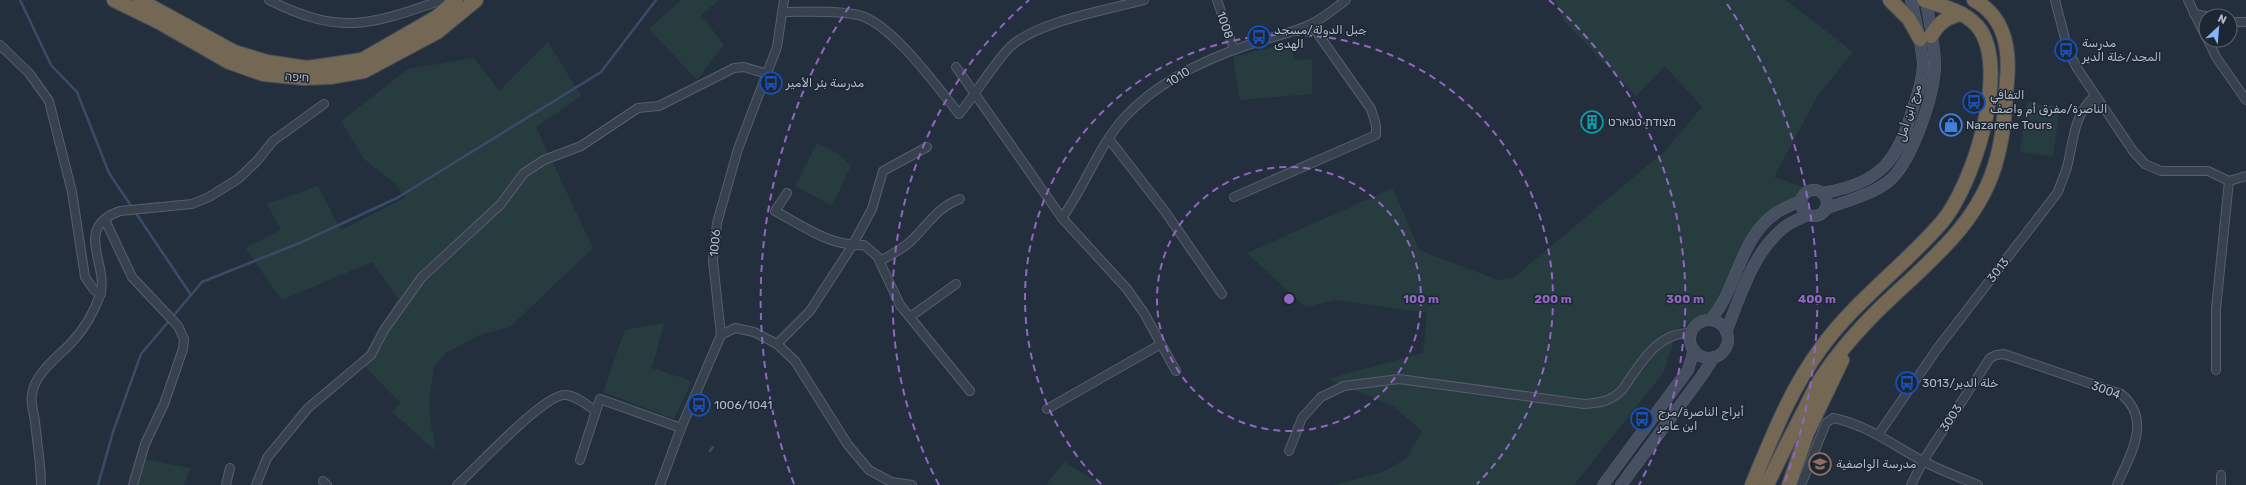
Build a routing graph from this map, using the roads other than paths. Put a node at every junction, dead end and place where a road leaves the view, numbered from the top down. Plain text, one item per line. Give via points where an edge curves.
1 (114, 0) edge
2 (139, 0) edge
3 (269, 0) edge
4 (442, 0) edge
5 (456, 0) edge
6 (476, 0) edge
7 (784, 0) edge
8 (1144, 0) edge
9 (1217, 0) edge
10 (1346, 0) edge
11 (1890, 0) edge
12 (1911, 0) edge
13 (1925, 0) edge
14 (1974, 0) edge
15 (2054, 0) edge
16 (2188, 0) edge
17 (424, 6) junction
18 (782, 12) junction
19 (1962, 14) junction
20 (2194, 14) junction
21 (2198, 15) edge
22 (437, 17) junction
23 (2198, 22) edge
24 (1311, 24) junction
25 (1926, 37) junction
26 (0, 45) edge
27 (2212, 48) edge
28 (1234, 50) junction
29 (956, 67) dead end
30 (767, 74) junction
31 (976, 94) junction
32 (2095, 96) junction
33 (2246, 100) edge
34 (324, 104) dead end
35 (1109, 139) junction
36 (927, 147) dead end
37 (2246, 176) edge
38 (2229, 181) junction
39 (787, 193) dead end
40 (1822, 193) junction
41 (1234, 197) dead end
42 (960, 199) dead end
43 (1800, 200) junction
44 (1825, 209) junction
45 (1808, 215) junction
46 (1062, 218) junction
47 (105, 220) junction
48 (852, 246) junction
49 (880, 261) junction
50 (956, 284) dead end
51 (101, 294) junction
52 (1222, 294) dead end
53 (910, 317) junction
54 (1710, 320) junction
55 (1726, 332) junction
56 (1691, 333) junction
57 (721, 335) junction
58 (1855, 335) junction
59 (777, 344) junction
60 (1161, 344) junction
61 (1694, 350) junction
62 (1996, 355) joint
63 (1714, 356) junction
64 (2216, 370) dead end
65 (1176, 371) dead end
66 (970, 391) dead end
67 (1047, 409) dead end
68 (596, 411) junction
69 (681, 428) junction
70 (1878, 436) junction
71 (1289, 451) dead end
72 (580, 460) dead end
73 (1922, 461) junction
74 (230, 468) dead end
75 (2221, 476) dead end
76 (41, 485) edge
77 (133, 485) edge
78 (226, 485) edge
79 (256, 485) edge
80 (457, 485) edge
81 (660, 485) edge
82 (912, 485) edge
83 (1604, 485) edge
84 (1621, 485) edge
85 (1752, 485) edge
86 (1767, 485) edge
87 (1789, 485) edge
88 (1801, 485) edge
89 (1911, 485) edge
90 (1978, 485) edge
91 (2117, 485) edge
92 (2222, 485) edge

1 - 6 highway, חיפה via 229,62 263,74 304,78 330,77 364,71 437,32
2 - 22 highway, חיפה via 234,52 267,62 307,68 362,60
3 - 17 street via 288,10 338,24 356,24 387,18
4 - 17 street
5 - 22 highway, חיפה
7 - 18 street, 1006
8 - 31 street via 1053,24 1018,41 1004,54
9 - 28 street, 1008
10 - 24 street, 1010
11 - 25 highway
12 - 25 street, مرج ابن أمل
13 - 19 highway
13 - 25 street, مرج ابن أمل
14 - 58 highway via 1992,13 2004,32 2008,52 2002,135 1997,160 1984,192 1957,235
15 - 32 street via 2068,50
16 - 20 street
17 - 22 street via 440,10
18 - 30 street, 1006 via 777,47
18 - 31 street via 860,15 897,41 959,114
19 - 25 highway via 1943,20
19 - 85 highway via 1981,31 1986,42 1990,65 1990,90 1974,162 1958,199 1942,222 1847,318 1822,347 1793,392
20 - 21 street
20 - 23 street
24 - 28 street, 1010
24 - 41 street via 1371,109 1376,134
25 - 40 street, مرج ابن أمل via 1921,81 1906,134 1896,153 1887,166 1862,181
25 - 44 street, مرج ابن أمل via 1935,68 1914,144 1901,169 1883,184
26 - 51 street via 29,73 49,101 72,192 86,277 94,290
27 - 33 street
28 - 35 street, 1010 via 1192,67 1148,97 1124,118
29 - 31 street
30 - 57 street, 1006 via 738,149 717,223 713,261
30 - 79 street via 744,67 734,68 660,106 638,108 581,146 544,160 524,173 500,205 422,277 384,330 371,355 308,408 267,458
31 - 46 street
32 - 38 street via 2145,164 2161,171 2208,171
32 - 70 street, 3013 via 2085,104 2077,120 2068,164 2058,192 1937,349
34 - 47 street via 274,141 257,162 238,179 209,198 192,204 120,211
35 - 46 street, 1010
35 - 52 street via 1164,210
36 - 48 street via 883,171 872,209
37 - 38 street
38 - 64 street via 2216,309
39 - 48 street via 775,211 829,240
40 - 43 street via 1809,190
40 - 44 street via 1827,200
42 - 49 street via 937,211 910,241
43 - 45 street via 1801,208
43 - 54 street via 1775,213 1755,234 1720,308
44 - 45 street via 1819,215
45 - 55 street via 1782,228 1767,244 1753,267
46 - 60 street via 1127,289 1144,312
47 - 51 street via 96,234 94,243 102,280
47 - 77 street via 132,277 178,326 184,339 164,404 145,444
48 - 49 street via 864,245
48 - 59 street via 810,311
49 - 53 street via 900,305
50 - 53 street
51 - 76 street via 84,327 34,385 31,395
53 - 66 street
54 - 55 street via 1718,322
54 - 56 street via 1700,322
55 - 63 street via 1725,348
56 - 61 street
56 - 71 street via 1680,333 1659,342 1622,390 1615,397 1601,403 1584,404 1399,379 1344,386 1321,397 1302,418
57 - 59 street via 735,328 754,332
57 - 69 street, 1006
58 - 86 highway via 1821,378
58 - 87 highway via 1807,433
59 - 82 street via 795,361 848,445 869,470 891,482
60 - 65 street
60 - 67 street
61 - 63 street via 1704,357
61 - 83 street via 1688,370
62 - 73 street, 3003 via 1990,358
62 - 91 street, 3004 via 2004,354 2121,394 2130,402 2136,414 2137,436
63 - 84 street
68 - 69 street via 600,399
68 - 72 street
68 - 80 street via 575,397 556,397 538,408
69 - 81 street, 1006
70 - 73 street
70 - 88 street via 1845,420 1833,418 1826,423
73 - 89 street, 3003
73 - 90 street
74 - 78 street
75 - 92 street

